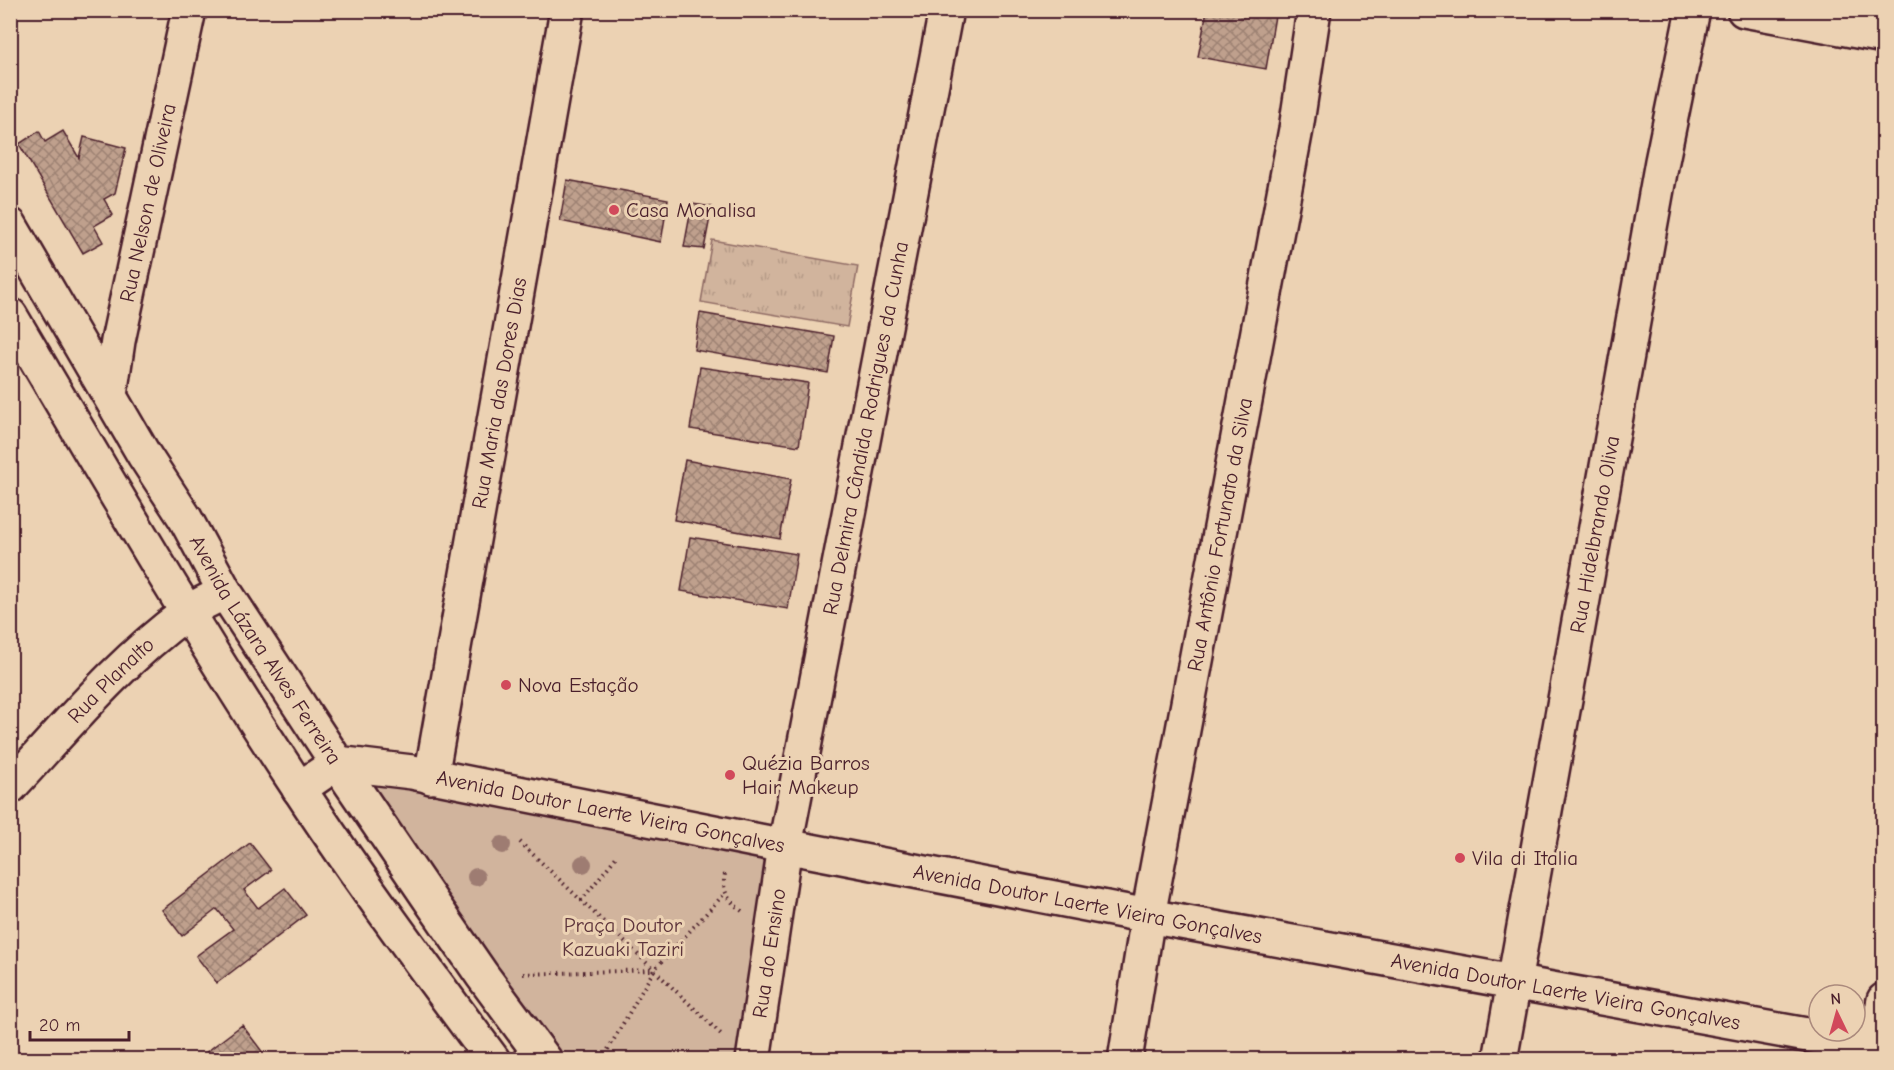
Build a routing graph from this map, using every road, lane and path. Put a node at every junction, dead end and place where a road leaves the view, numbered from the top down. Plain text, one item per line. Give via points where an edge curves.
1 (189, 10) edge
2 (567, 10) edge
3 (946, 10) edge
4 (1314, 10) edge
5 (1693, 10) edge
6 (1744, 10) edge
7 (1884, 36) edge
8 (10, 225) edge
9 (10, 315) edge
10 (110, 395) junction
11 (225, 592) junction
12 (187, 612) junction
13 (337, 763) junction
14 (431, 777) junction
15 (10, 787) edge
16 (299, 789) junction
17 (520, 842) dead end
18 (785, 846) junction
19 (616, 857) dead end
20 (725, 874) dead end
21 (725, 893) junction
22 (581, 901) junction
23 (748, 915) dead end
24 (1148, 916) junction
25 (654, 970) junction
26 (482, 975) junction
27 (1514, 982) junction
28 (1884, 1000) edge
29 (742, 1052) edge
30 (1877, 1052) edge
31 (492, 1059) edge
32 (545, 1059) edge
33 (602, 1059) edge
34 (1125, 1059) edge
35 (1500, 1059) edge

1 - 10 street, Rua Nelson de Oliveira via 118,341
2 - 14 street, Rua Maria das Dores Dias
3 - 18 street, Rua Delmira Cândida Rodrigues da Cunha
4 - 24 street, Rua Antônio Fortunato da Silva via 1296,129
5 - 27 street, Rua Hidelbrando Oliva via 1662,161
6 - 7 street
8 - 10 street, Avenida Lázara Alves Ferreira
9 - 12 street
10 - 11 street, Avenida Lázara Alves Ferreira
11 - 12 street, Rua Planalto
11 - 13 street, Avenida Lázara Alves Ferreira
12 - 15 street, Rua Planalto via 104,685
12 - 16 street
13 - 14 street, Avenida Doutor Laerte Vieira Gonçalves
13 - 16 street
13 - 26 street, Avenida Lázara Alves Ferreira
14 - 18 street, Avenida Doutor Laerte Vieira Gonçalves
16 - 31 street
17 - 22 path
18 - 24 street, Avenida Doutor Laerte Vieira Gonçalves
18 - 29 street, Rua do Ensino
19 - 22 path
20 - 21 path
21 - 23 path
21 - 25 path
22 - 25 path
24 - 27 street, Avenida Doutor Laerte Vieira Gonçalves
24 - 34 street, Rua Antônio Fortunato da Silva
25 - 26 path
25 - 29 path
25 - 33 path
26 - 32 street, Avenida Lázara Alves Ferreira
27 - 30 street, Avenida Doutor Laerte Vieira Gonçalves
27 - 35 street, Rua Hidelbrando Oliva
28 - 30 street

